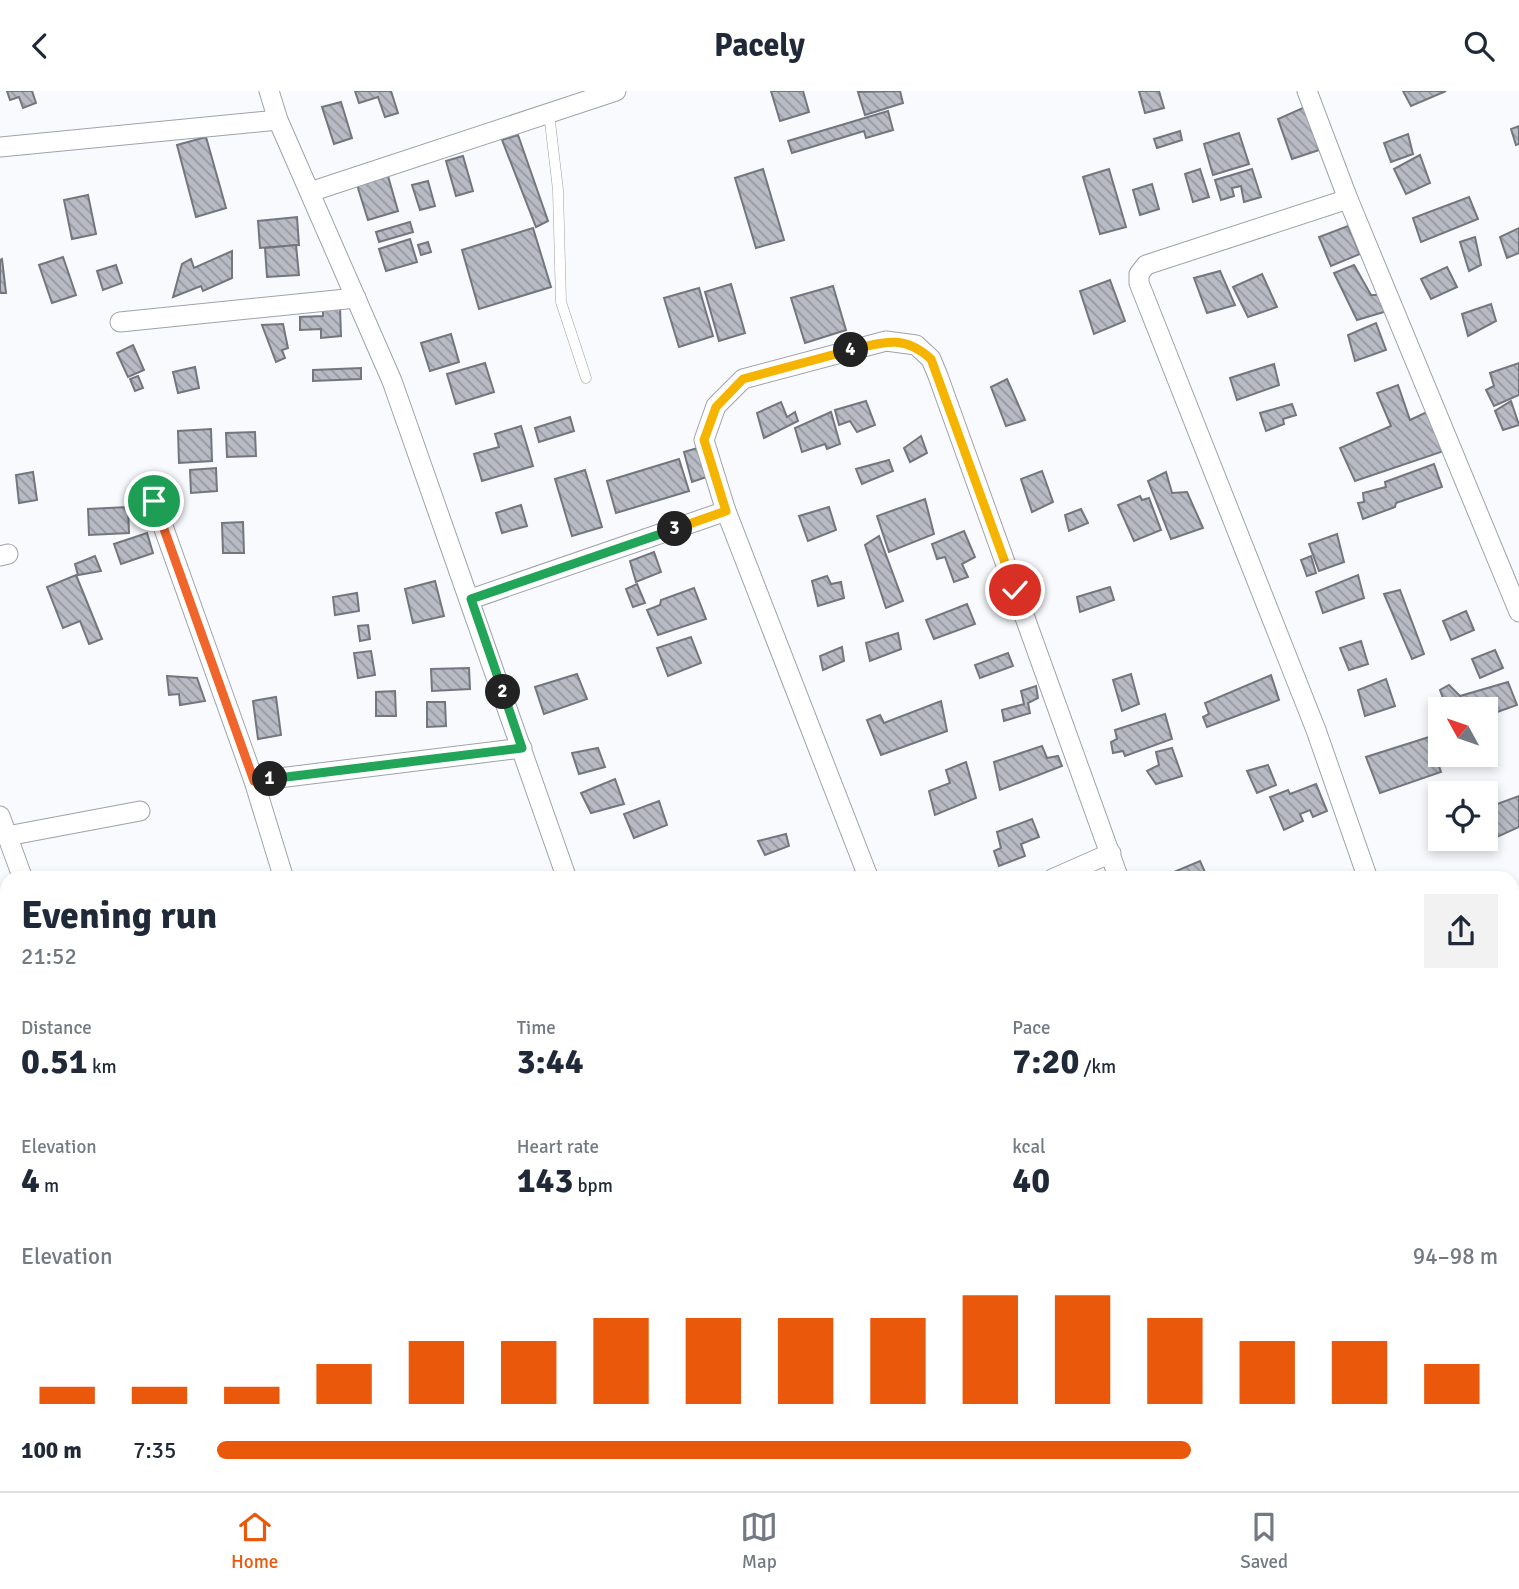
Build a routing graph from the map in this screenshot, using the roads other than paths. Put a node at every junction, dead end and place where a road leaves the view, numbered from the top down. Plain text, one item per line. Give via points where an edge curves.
1 (269, 91) edge
2 (616, 91) edge
3 (1307, 91) edge
4 (549, 113) junction
5 (278, 120) junction
6 (0, 147) edge
7 (310, 192) junction
8 (1348, 199) junction
9 (356, 297) junction
10 (120, 322) dead end
11 (586, 378) dead end
12 (154, 501) dead end
13 (726, 511) junction
14 (471, 599) junction
15 (1519, 612) edge
16 (522, 748) junction
17 (254, 781) junction
18 (140, 811) dead end
19 (0, 816) edge
20 (7, 836) junction
21 (1111, 853) junction
22 (20, 871) edge
23 (282, 871) edge
24 (563, 871) edge
25 (866, 871) edge
26 (1070, 871) edge
27 (1117, 871) edge
28 (1365, 871) edge

1 - 5 street
2 - 4 street
3 - 8 street
4 - 7 street
4 - 11 lane via 558,190 561,302
5 - 6 street
5 - 7 street
7 - 9 street
8 - 15 street
8 - 28 street via 1146,265 1139,283 1311,717
9 - 10 street
9 - 14 street via 393,381
12 - 17 street
13 - 14 street
13 - 21 street via 704,440 716,407 743,379 886,341 916,345 931,359 938,376
13 - 25 street
14 - 16 street
16 - 17 street
16 - 24 street
17 - 23 street
18 - 20 street
19 - 20 street
20 - 22 street
21 - 26 street
21 - 27 street

